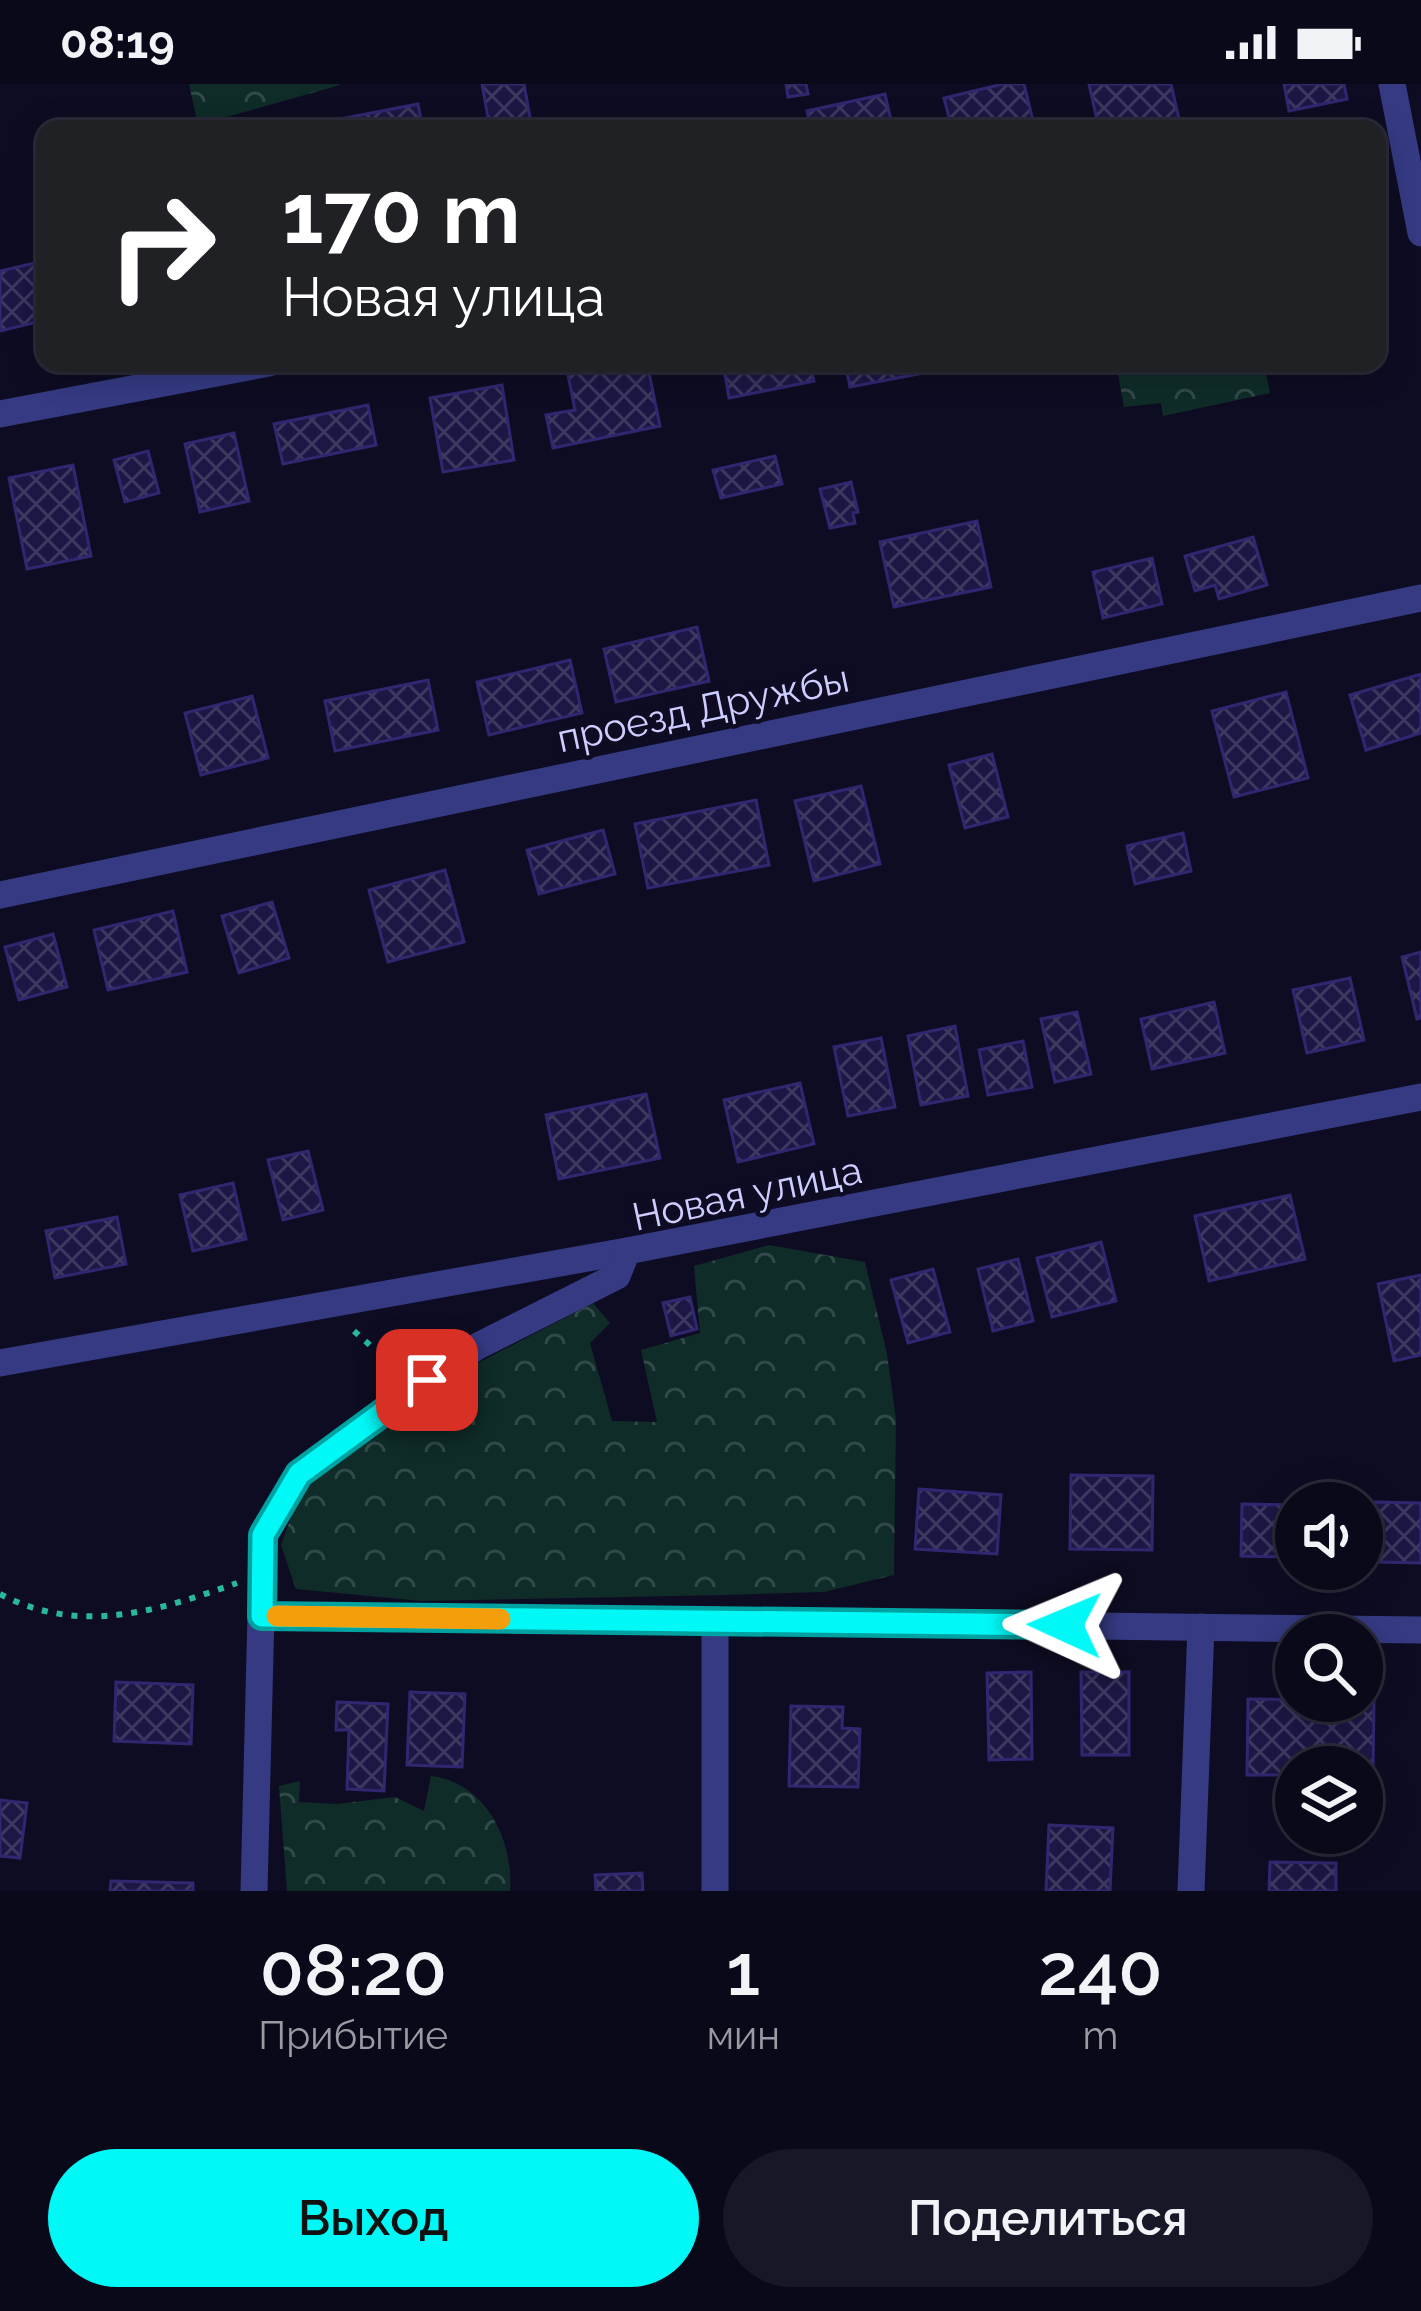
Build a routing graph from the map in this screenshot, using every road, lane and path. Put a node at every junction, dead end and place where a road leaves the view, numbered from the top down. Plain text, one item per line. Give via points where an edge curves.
1 (1392, 84) edge
2 (1401, 148) edge
3 (1421, 233) edge
4 (222, 372) edge
5 (0, 414) edge
6 (1421, 598) edge
7 (0, 895) edge
8 (1421, 1097) edge
9 (627, 1251) junction
10 (314, 1307) junction
11 (456, 1360) junction
12 (0, 1364) edge
13 (245, 1580) dead end
14 (0, 1594) edge
15 (262, 1616) junction
16 (715, 1622) junction
17 (1201, 1627) junction
18 (1421, 1630) edge
19 (254, 1891) edge
20 (715, 1891) edge
21 (1191, 1891) edge

1 - 2 street
2 - 3 street
4 - 5 street
6 - 7 street, проезд Дружбы
8 - 9 street, Новая улица
9 - 10 street
9 - 11 street, Новая улица via 617,1276
10 - 11 path via 333,1312 371,1346 405,1358
10 - 12 street
11 - 15 street, Новая улица via 299,1474 263,1535
13 - 14 path via 142,1614 68,1616
15 - 16 street
15 - 19 street, Новая улица
16 - 17 street
16 - 20 street
17 - 18 street
17 - 21 street

